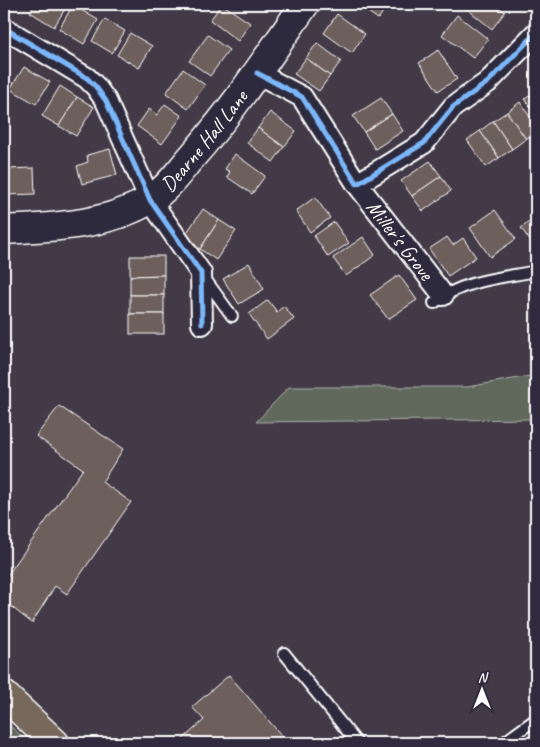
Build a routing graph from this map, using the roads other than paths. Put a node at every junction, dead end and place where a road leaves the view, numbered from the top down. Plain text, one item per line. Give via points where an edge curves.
1 (305, 4) edge
2 (4, 28) edge
3 (536, 33) edge
4 (257, 73) junction
5 (357, 184) junction
6 (150, 200) junction
7 (4, 230) edge
8 (536, 271) edge
9 (201, 273) junction
10 (439, 299) joint
11 (232, 316) dead end
12 (202, 324) dead end
13 (284, 653) dead end
14 (4, 695) edge
15 (536, 719) edge
16 (55, 743) edge
17 (357, 743) edge
18 (504, 743) edge

1 - 4 main road, Dearne Hall Lane
2 - 6 street via 87,78 96,87 106,101
3 - 5 street, Miller's Grove via 488,82 453,107 424,143
4 - 5 street, Miller's Grove via 302,98
4 - 6 main road, Dearne Hall Lane via 165,190
5 - 10 street, Miller's Grove
6 - 7 main road, Dearne Hall Lane via 105,219 64,226
6 - 9 street, Dearne Hall Lane
8 - 10 lane, Miller's Grove via 469,284
9 - 11 lane, Dearne Hall Lane
9 - 12 street
13 - 17 lane
14 - 16 highway
15 - 18 lane

